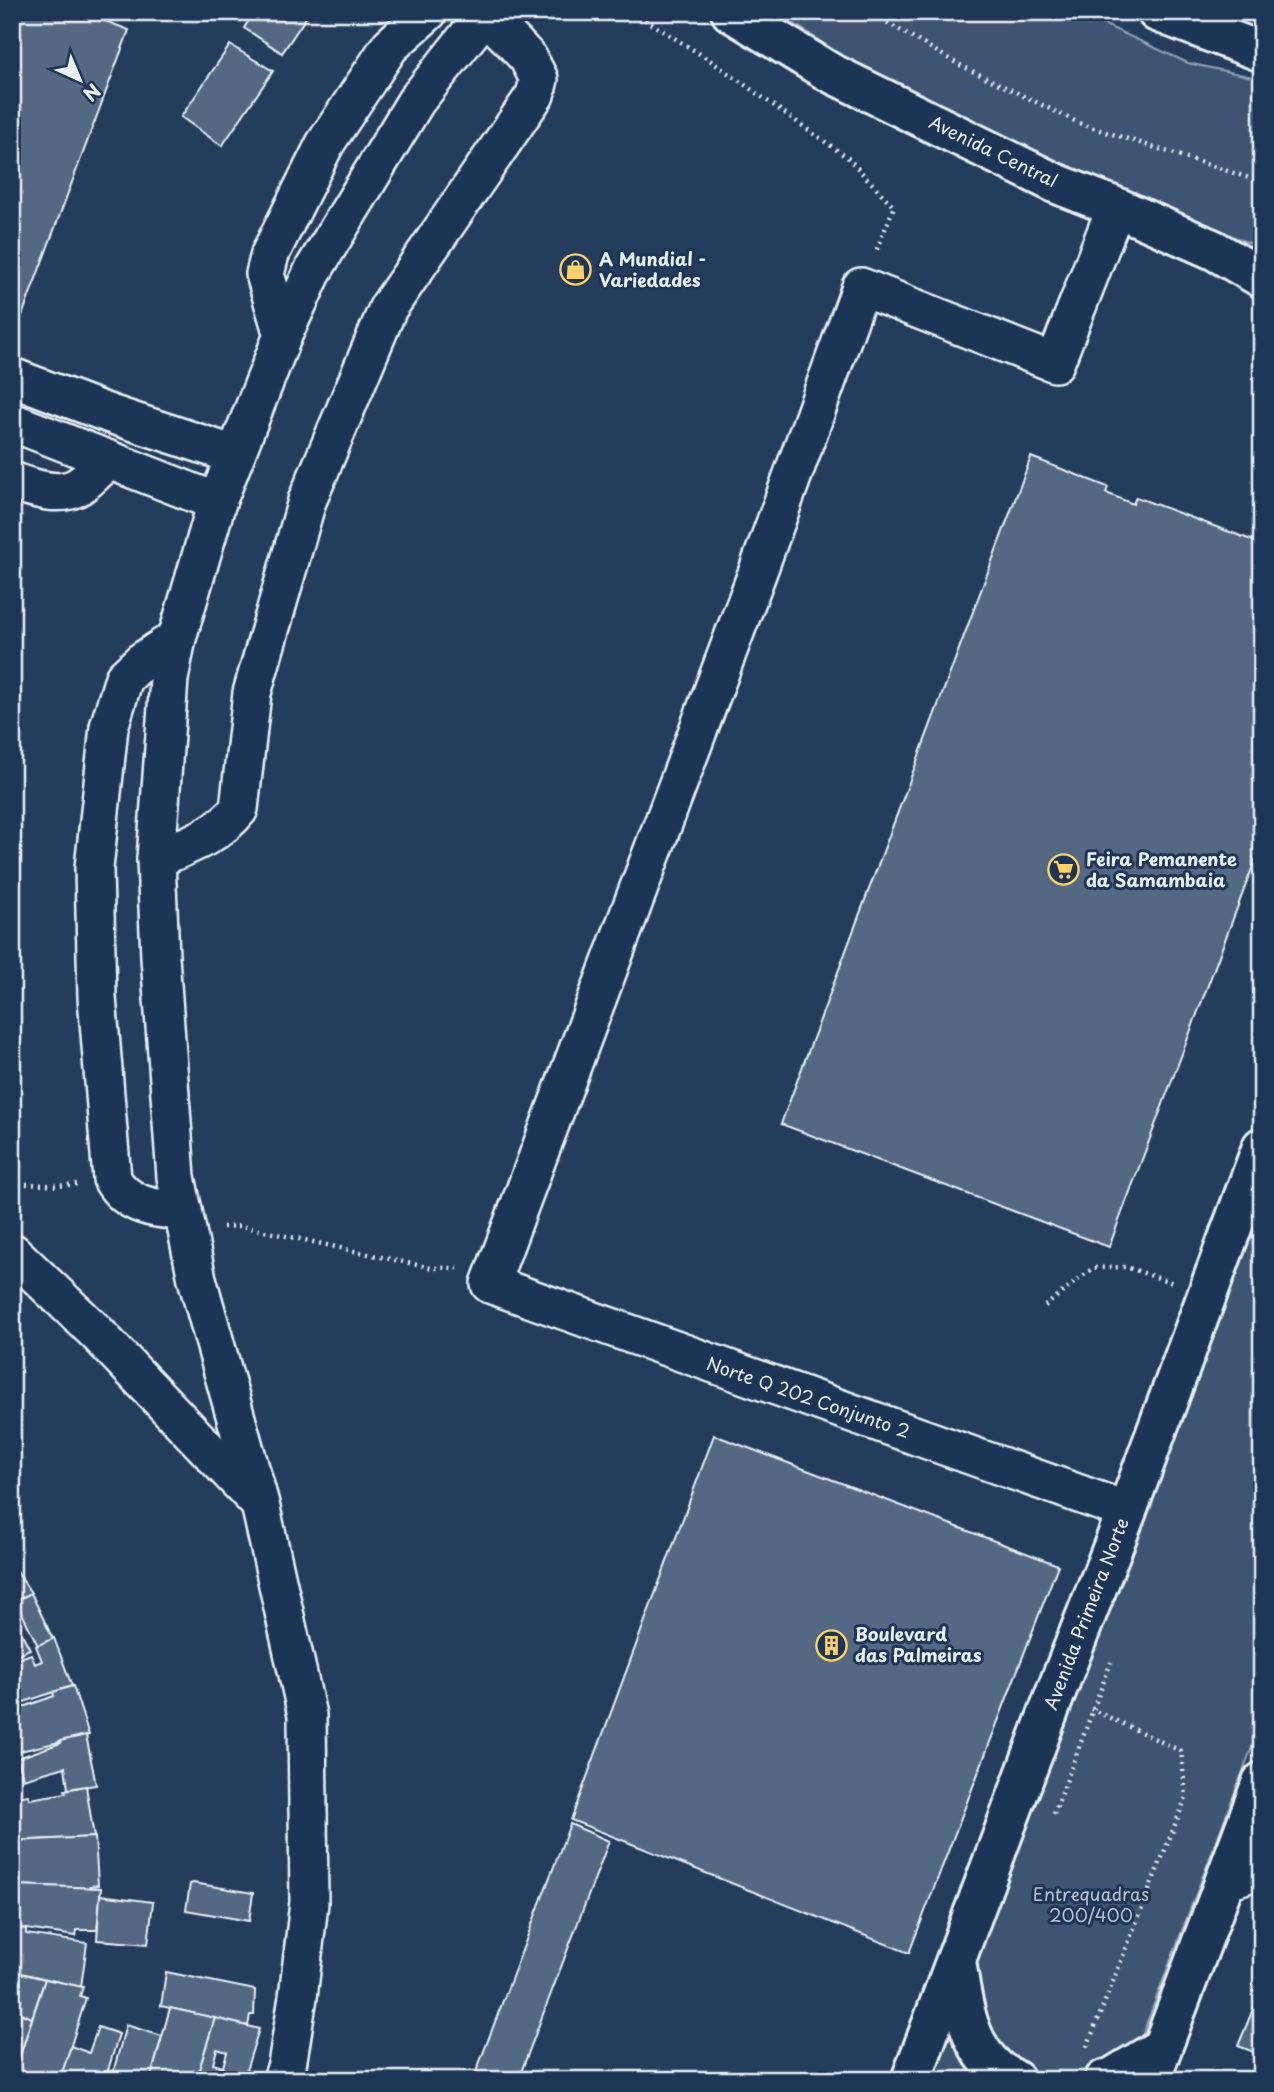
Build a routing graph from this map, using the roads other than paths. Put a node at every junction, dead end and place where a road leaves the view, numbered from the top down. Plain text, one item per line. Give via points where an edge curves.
1 (428, 12) edge
2 (731, 12) edge
3 (1157, 12) edge
4 (482, 13) edge
5 (1262, 51) edge
6 (1116, 207) junction
7 (1262, 278) edge
8 (283, 335) junction
9 (12, 377) edge
10 (12, 422) edge
11 (235, 455) junction
12 (109, 460) junction
13 (12, 481) edge
14 (218, 502) junction
15 (177, 638) junction
16 (156, 859) junction
17 (1262, 1147) edge
18 (185, 1221) junction
19 (12, 1252) edge
20 (260, 1504) junction
21 (1127, 1511) junction
22 (1262, 1782) edge
23 (1262, 1869) edge
24 (1224, 1881) junction
25 (956, 1961) junction
26 (1156, 2064) edge
27 (1095, 2066) edge
28 (282, 2080) edge
29 (911, 2080) edge
30 (1015, 2080) edge

1 - 8 street via 390,46 332,133 270,254 265,274
2 - 6 main road, Avenida Central via 829,72 1055,183
3 - 5 main road
4 - 8 street via 416,101 314,269
4 - 16 street via 528,58 539,79 535,94 388,308 307,501 252,693 239,809 229,822 208,835
6 - 7 main road, Avenida Central via 1214,250
6 - 21 street, Norte Q 202 Conjunto 2 via 1055,363 861,287 758,571 477,1276
8 - 11 street
9 - 11 street
10 - 12 street
11 - 14 street
12 - 13 street via 77,488 62,492
12 - 14 street
14 - 15 street
15 - 16 street via 169,679
15 - 18 street via 124,678 109,727 94,868 97,997 112,1179 134,1202
16 - 18 street via 176,1177
17 - 21 main road, Avenida Primeira Norte
18 - 20 street
19 - 20 street via 96,1332
20 - 28 street via 307,1715 309,1903
21 - 25 main road, Avenida Primeira Norte
22 - 24 main road
23 - 24 street
24 - 26 main road
25 - 29 main road, Avenida Primeira Norte
25 - 30 main road via 974,2039 996,2068
26 - 27 main road via 1114,2077

